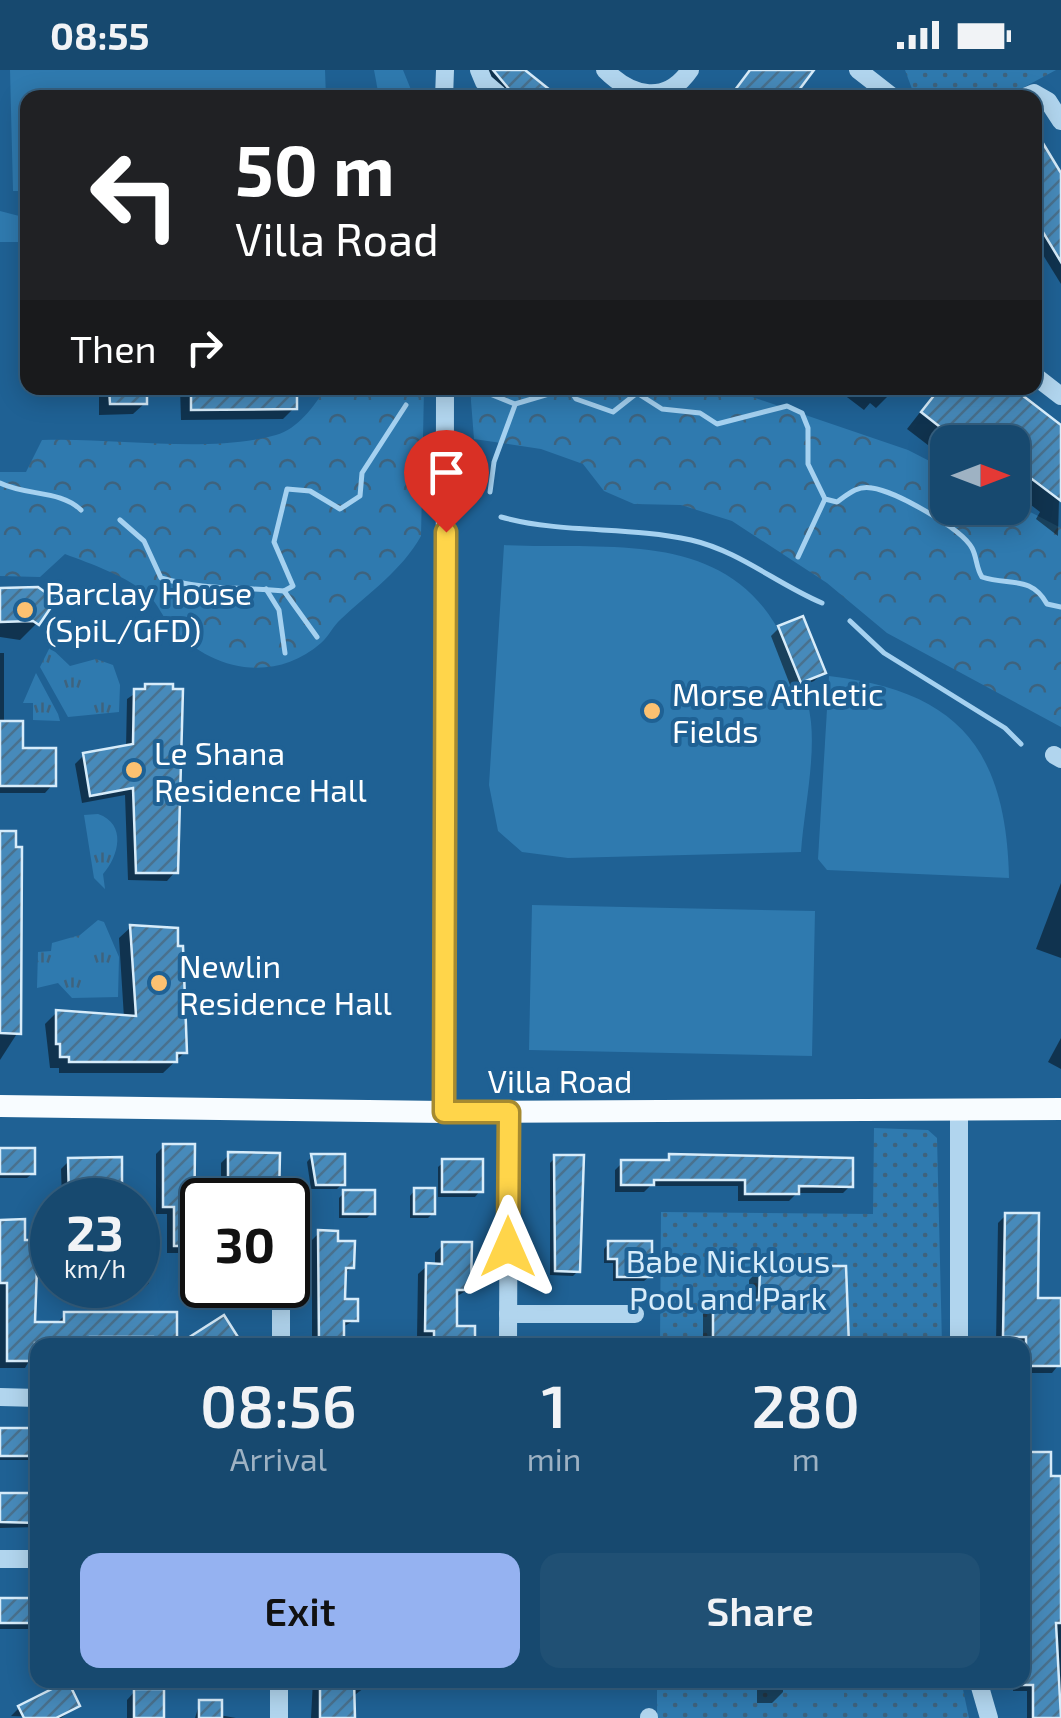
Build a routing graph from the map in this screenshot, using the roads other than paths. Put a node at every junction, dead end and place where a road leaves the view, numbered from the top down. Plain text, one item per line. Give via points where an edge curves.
1 (605, 70) edge
2 (690, 70) edge
3 (858, 70) edge
4 (629, 90) edge
5 (670, 90) edge
6 (883, 90) edge
7 (1042, 98) edge
8 (1061, 122) edge
9 (445, 395) edge
10 (0, 1106) edge
11 (958, 1110) junction
12 (1061, 1110) edge
13 (444, 1112) junction
14 (509, 1112) junction
15 (281, 1308) edge
16 (508, 1314) junction
17 (634, 1314) dead end
18 (281, 1338) edge
19 (508, 1338) edge
20 (959, 1338) edge
21 (0, 1397) edge
22 (30, 1398) edge
23 (0, 1559) edge
24 (30, 1559) edge
25 (279, 1688) edge
26 (980, 1688) edge
27 (278, 1718) edge
28 (988, 1718) edge

1 - 4 street
2 - 5 street
3 - 6 street
7 - 8 street
9 - 13 street
10 - 13 main road, Villa Road
11 - 12 main road, Villa Road
11 - 14 main road, Villa Road
11 - 20 street
13 - 14 main road, Villa Road
14 - 16 street
15 - 18 street
16 - 17 street
16 - 19 street
21 - 22 street
23 - 24 street
25 - 27 street
26 - 28 street

